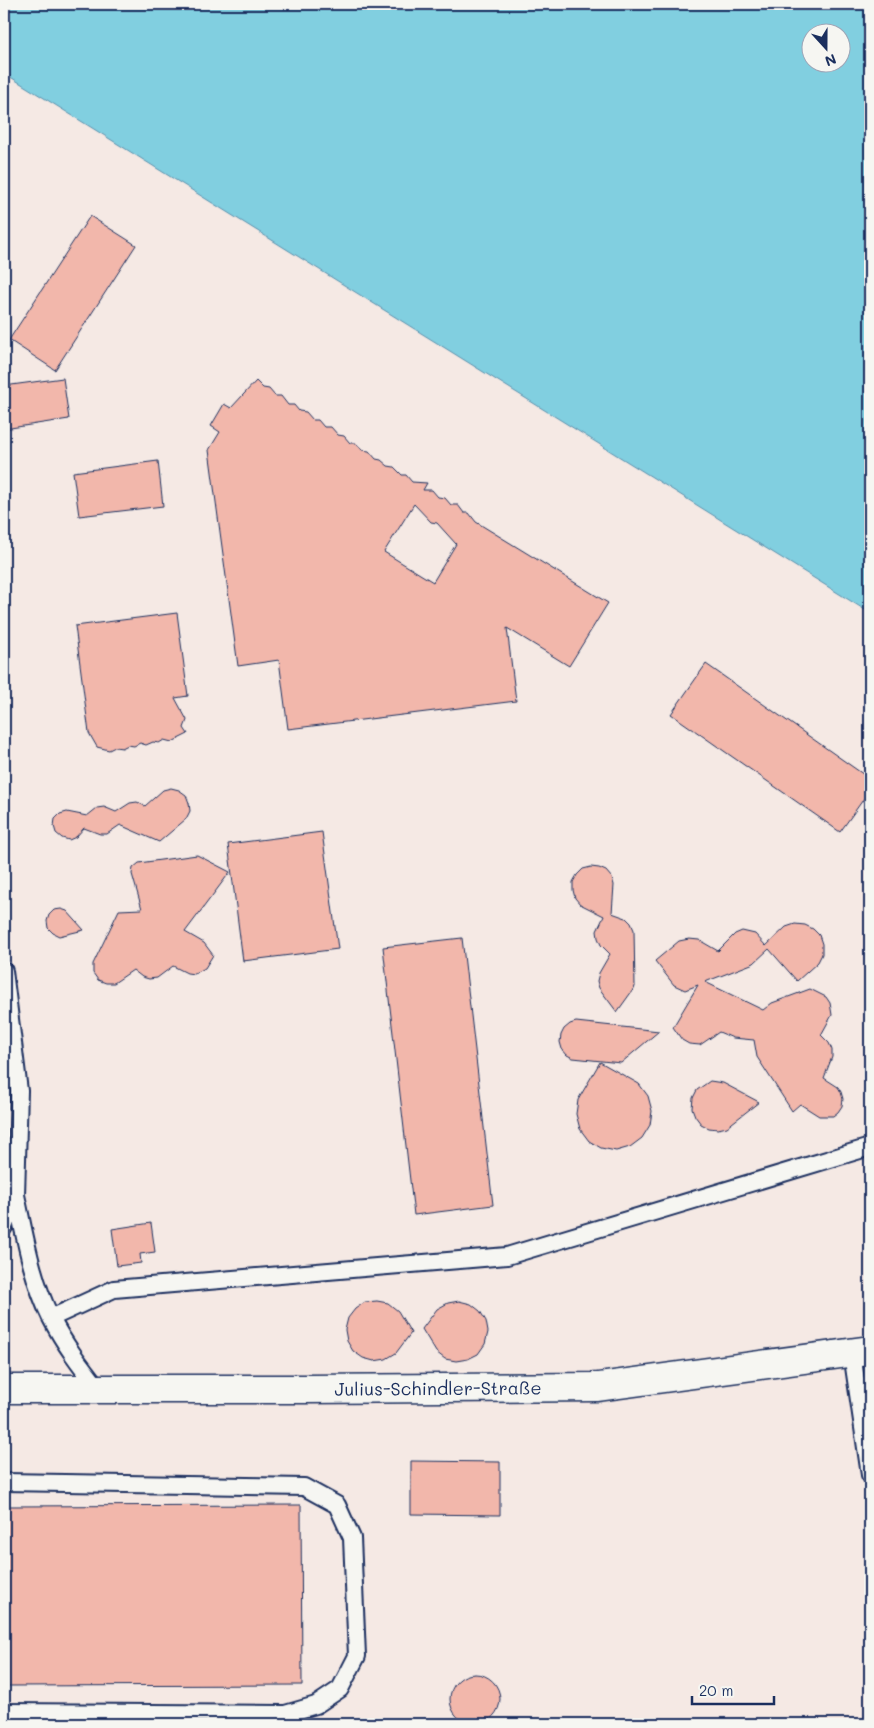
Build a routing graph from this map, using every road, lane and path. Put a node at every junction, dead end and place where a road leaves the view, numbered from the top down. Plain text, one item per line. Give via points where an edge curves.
1 (4, 971) edge
2 (870, 1148) edge
3 (16, 1195) junction
4 (4, 1227) edge
5 (50, 1318) junction
6 (861, 1351) edge
7 (4, 1389) edge
8 (99, 1389) junction
9 (870, 1474) edge
10 (4, 1482) edge
11 (4, 1712) edge

1 - 3 lane via 19,1091
2 - 5 lane via 507,1256 114,1289
3 - 4 lane
3 - 5 lane via 33,1272
5 - 8 lane via 70,1352
6 - 8 street, Julius-Schindler-Straße via 598,1387
6 - 9 lane
7 - 8 street, Julius-Schindler-Straße
10 - 11 lane via 304,1487 337,1505 352,1538 357,1656 340,1689 316,1704 285,1714

